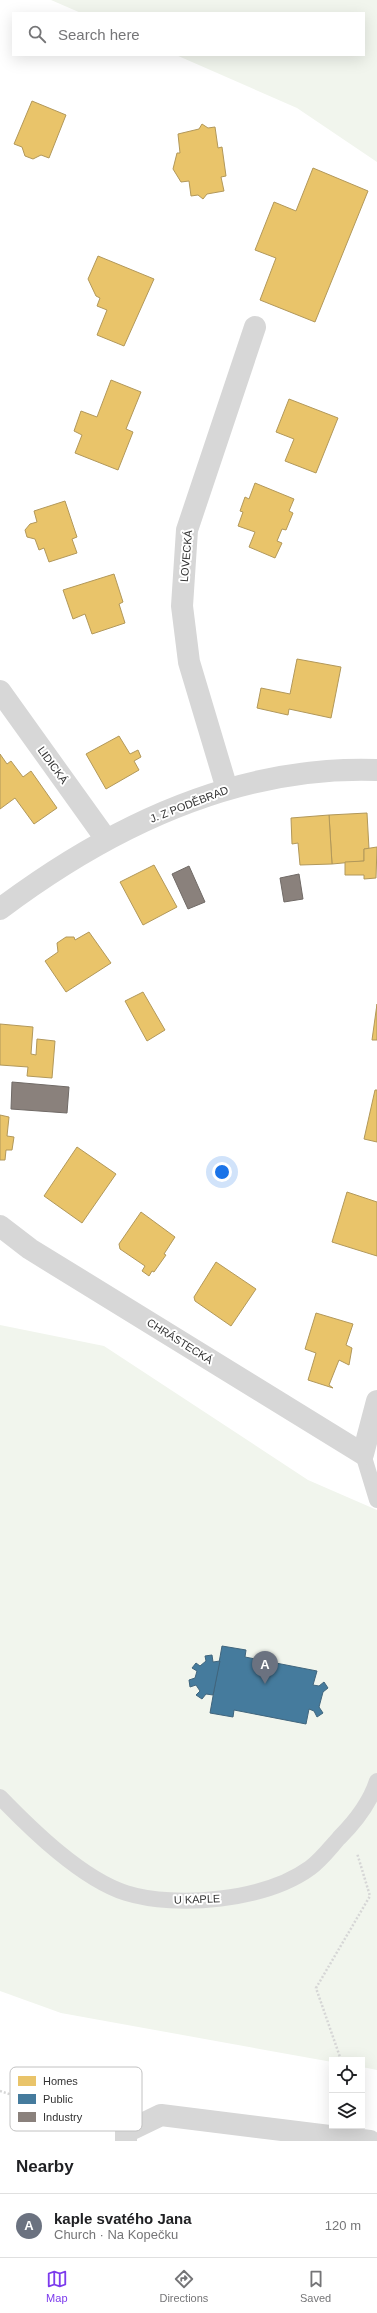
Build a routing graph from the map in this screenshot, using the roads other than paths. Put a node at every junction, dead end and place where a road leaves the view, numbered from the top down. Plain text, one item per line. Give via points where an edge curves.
1 (255, 327) dead end
2 (0, 691) edge
3 (377, 770) edge
4 (227, 789) junction
5 (106, 839) junction
6 (0, 910) edge
7 (0, 1226) edge
8 (377, 1401) edge
9 (363, 1454) junction
10 (377, 1500) edge
11 (377, 1781) edge
12 (0, 1797) edge
13 (142, 2126) edge
14 (370, 2141) edge

1 - 4 street, LOVECKÁ via 186,538 182,606 189,662
2 - 5 street, LIDICKÁ
3 - 4 street, J. Z PODĚBRAD via 340,769 284,775
4 - 5 street, J. Z PODĚBRAD via 164,811
5 - 6 street, J. Z PODĚBRAD
7 - 9 street, CHRÁSTECKÁ via 30,1249
8 - 9 street
9 - 10 lane
11 - 12 lane, U KAPLE via 372,1796 349,1828 310,1868 273,1888 218,1900 179,1902 126,1893 84,1873
13 - 14 street via 161,2115

